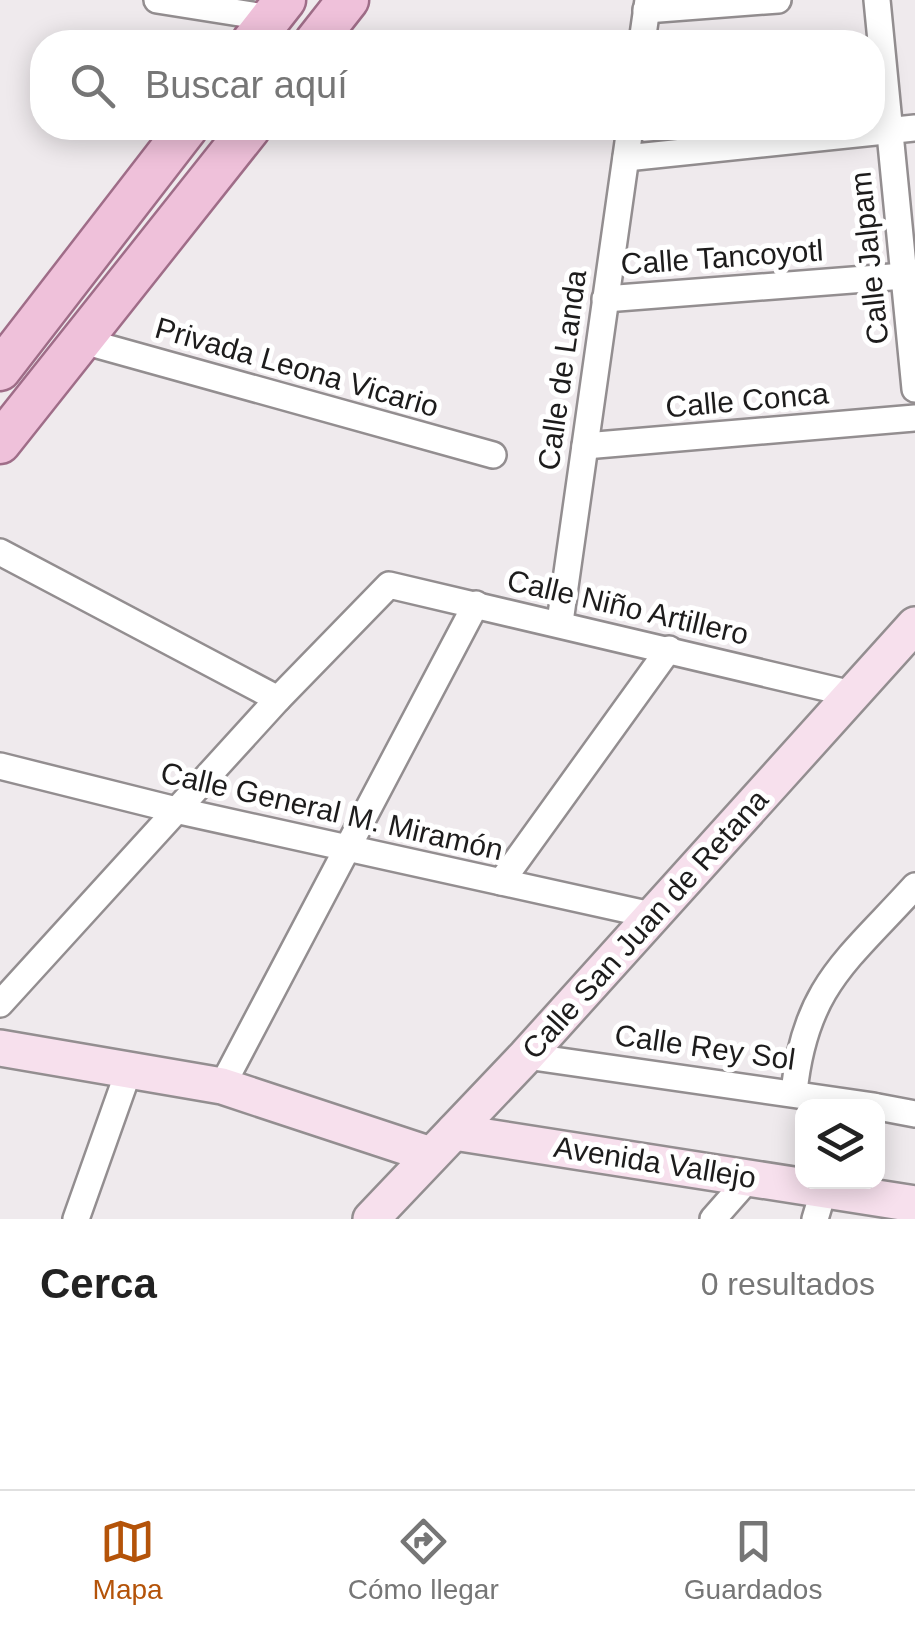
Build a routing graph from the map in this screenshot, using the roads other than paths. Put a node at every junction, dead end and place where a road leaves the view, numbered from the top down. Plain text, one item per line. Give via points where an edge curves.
1 (157, 0) edge
2 (348, 0) edge
3 (778, 0) edge
4 (876, 0) edge
5 (647, 5) edge
6 (269, 20) edge
7 (324, 30) edge
8 (644, 30) edge
9 (882, 30) edge
10 (885, 45) edge
11 (902, 130) edge
12 (178, 140) edge
13 (241, 140) edge
14 (628, 140) edge
15 (803, 140) edge
16 (626, 158) junction
17 (904, 276) junction
18 (605, 299) junction
19 (83, 341) junction
20 (0, 370) edge
21 (915, 389) edge
22 (915, 418) edge
23 (0, 444) edge
24 (585, 446) junction
25 (493, 455) dead end
26 (0, 552) edge
27 (476, 604) junction
28 (560, 622) junction
29 (915, 625) edge
30 (669, 649) junction
31 (852, 694) junction
32 (278, 699) junction
33 (0, 766) edge
34 (180, 811) junction
35 (347, 848) junction
36 (501, 882) junction
37 (915, 886) edge
38 (652, 915) junction
39 (0, 1004) edge
40 (0, 1048) edge
41 (526, 1056) junction
42 (130, 1067) junction
43 (222, 1086) junction
44 (794, 1092) junction
45 (832, 1099) edge
46 (885, 1109) edge
47 (915, 1114) edge
48 (443, 1144) junction
49 (750, 1176) junction
50 (820, 1204) edge
51 (915, 1204) edge
52 (76, 1219) edge
53 (371, 1219) edge
54 (713, 1219) edge

1 - 6 street
2 - 7 main road
3 - 5 street
4 - 9 street, Calle Jalpam
5 - 8 street
10 - 11 street, Calle Jalpam
11 - 17 street, Calle Jalpam
12 - 20 main road
13 - 19 main road
14 - 16 street, Calle de Landa
15 - 16 street
16 - 18 street, Calle de Landa
17 - 18 street, Calle Tancoyotl
17 - 21 street, Calle Jalpam
18 - 24 street, Calle de Landa
19 - 23 main road
19 - 25 street, Privada Leona Vicario
22 - 24 street, Calle Conca
24 - 28 street, Calle de Landa
26 - 32 street
27 - 28 street, Calle Niño Artillero
27 - 32 street, Calle Niño Artillero via 389,585
27 - 35 street
28 - 30 street, Calle Niño Artillero
29 - 31 street, Calle San Juan de Retana
30 - 31 street, Calle Niño Artillero
30 - 36 street
31 - 38 street, Calle San Juan de Retana
32 - 34 street
33 - 34 street, Calle General M. Miramón
34 - 35 street, Calle General M. Miramón
34 - 39 street
35 - 36 street, Calle General M. Miramón
35 - 43 street
36 - 38 street, Calle General M. Miramón
37 - 44 street via 822,988 805,1025
38 - 41 street, Calle San Juan de Retana
40 - 42 street, Avenida Vallejo
41 - 44 street, Calle Rey Sol
41 - 48 street, Calle San Juan de Retana
42 - 43 street, Avenida Vallejo
42 - 52 street
43 - 48 street, Avenida Vallejo
44 - 45 street, Calle Rey Sol
46 - 47 street, Calle Rey Sol
48 - 49 street, Avenida Vallejo
48 - 53 street, Calle San Juan de Retana
49 - 50 street, Avenida Vallejo
49 - 54 street
50 - 51 street, Avenida Vallejo

